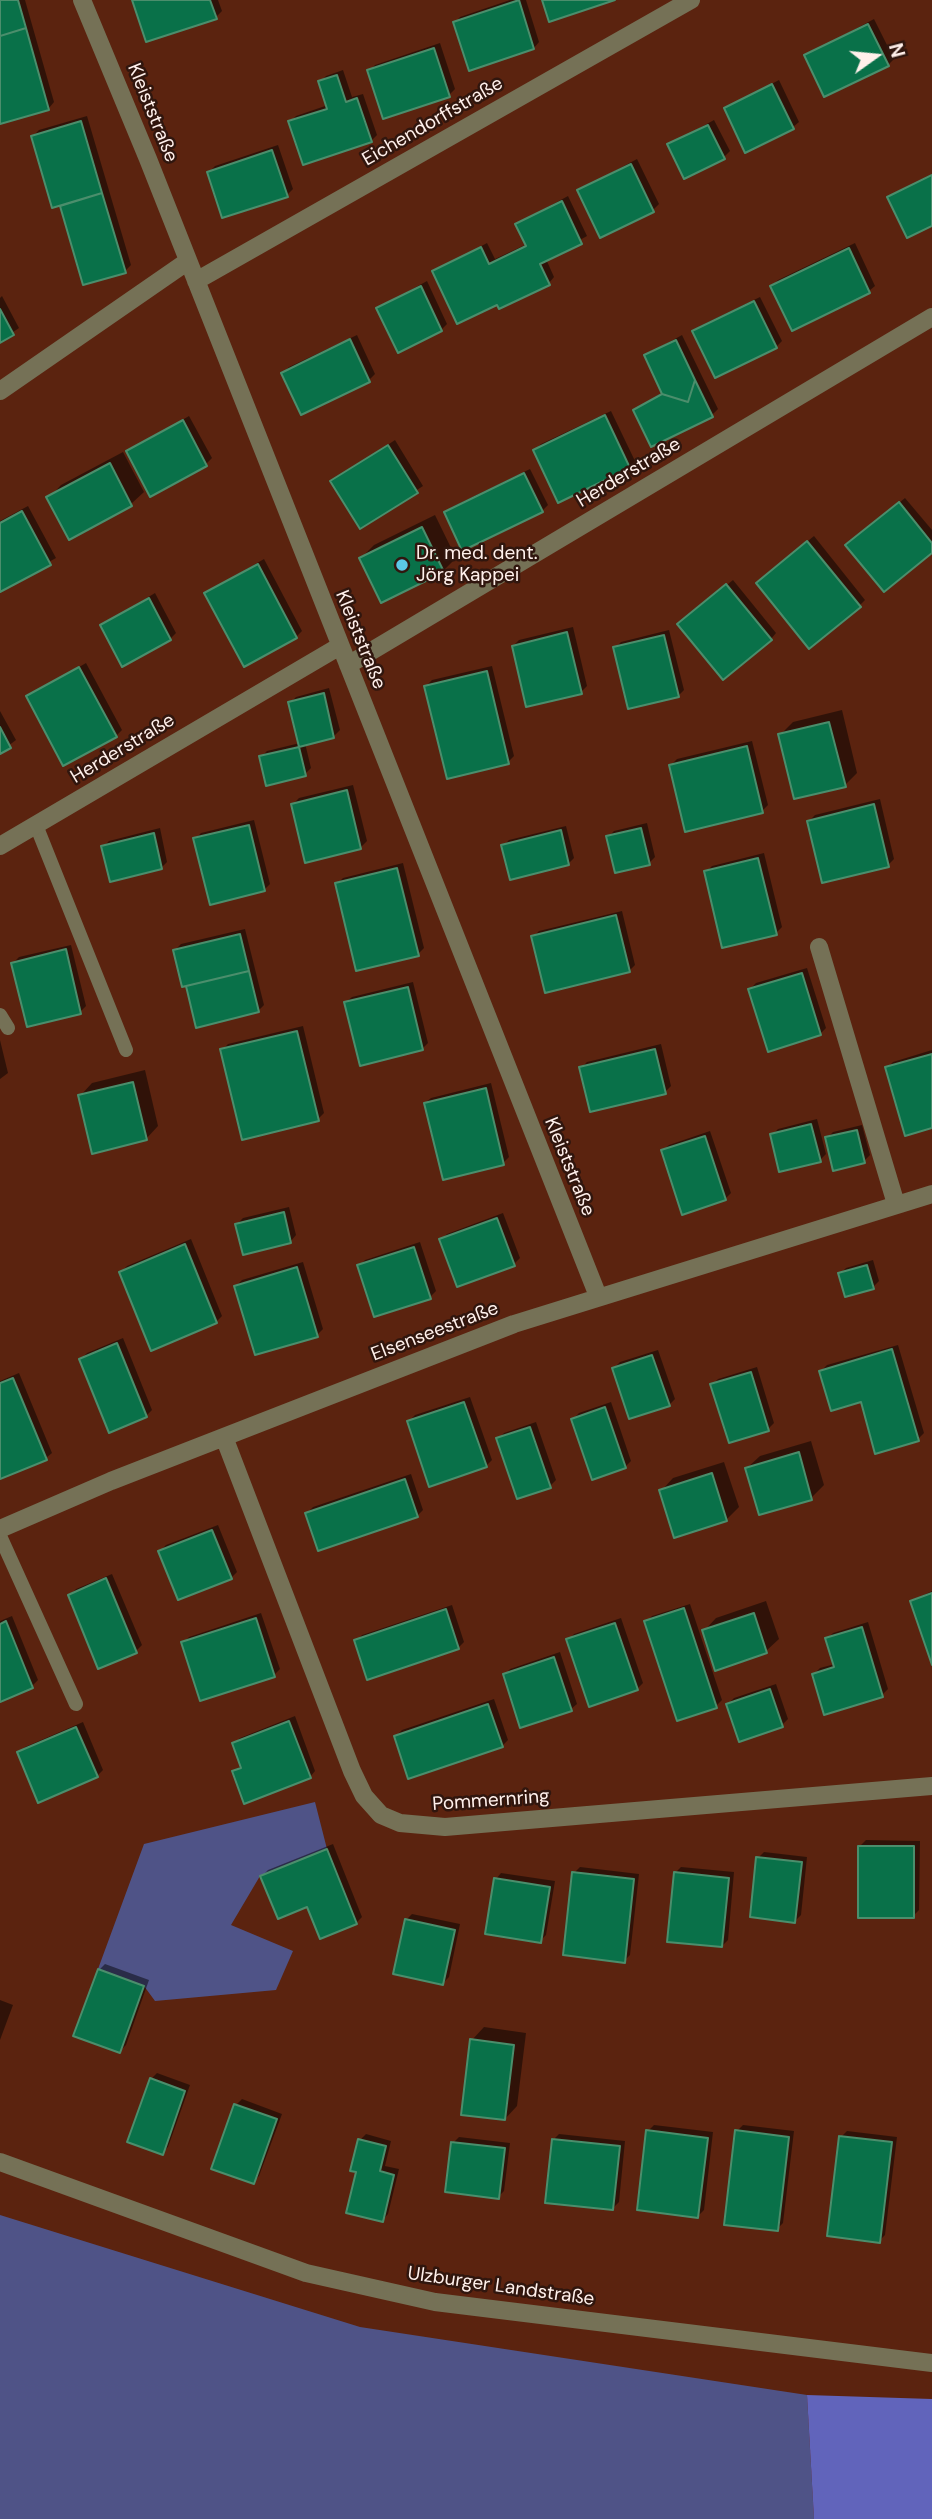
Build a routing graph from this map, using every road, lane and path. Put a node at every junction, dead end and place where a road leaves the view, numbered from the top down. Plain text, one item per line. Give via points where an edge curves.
1 (82, 0) edge
2 (691, 0) edge
3 (188, 261) junction
4 (196, 281) junction
5 (932, 317) edge
6 (0, 391) edge
7 (340, 646) junction
8 (348, 665) junction
9 (36, 825) junction
10 (0, 846) edge
11 (819, 947) dead end
12 (126, 1050) dead end
13 (932, 1194) edge
14 (896, 1204) junction
15 (598, 1296) junction
16 (225, 1437) junction
17 (0, 1530) edge
18 (0, 1536) edge
19 (76, 1704) dead end
20 (932, 1786) edge
21 (0, 2162) edge
22 (932, 2363) edge

1 - 3 street, Kleiststraße
2 - 4 street, Eichendorffstraße
3 - 4 street, Kleiststraße
3 - 6 street
4 - 7 street, Kleiststraße
5 - 8 street, Herderstraße
7 - 8 street, Kleiststraße
7 - 9 street, Herderstraße
8 - 15 street, Kleiststraße
9 - 10 street, Herderstraße
9 - 12 lane
11 - 14 street
13 - 14 street, Elsenseestraße
14 - 15 street, Elsenseestraße
15 - 16 street, Elsenseestraße via 428,1356
16 - 17 street, Elsenseestraße
16 - 20 street, Pommernring via 352,1771 364,1796 381,1815 400,1824 445,1827
18 - 19 lane
21 - 22 street, Ulzburger Landstraße via 306,2273 435,2302

